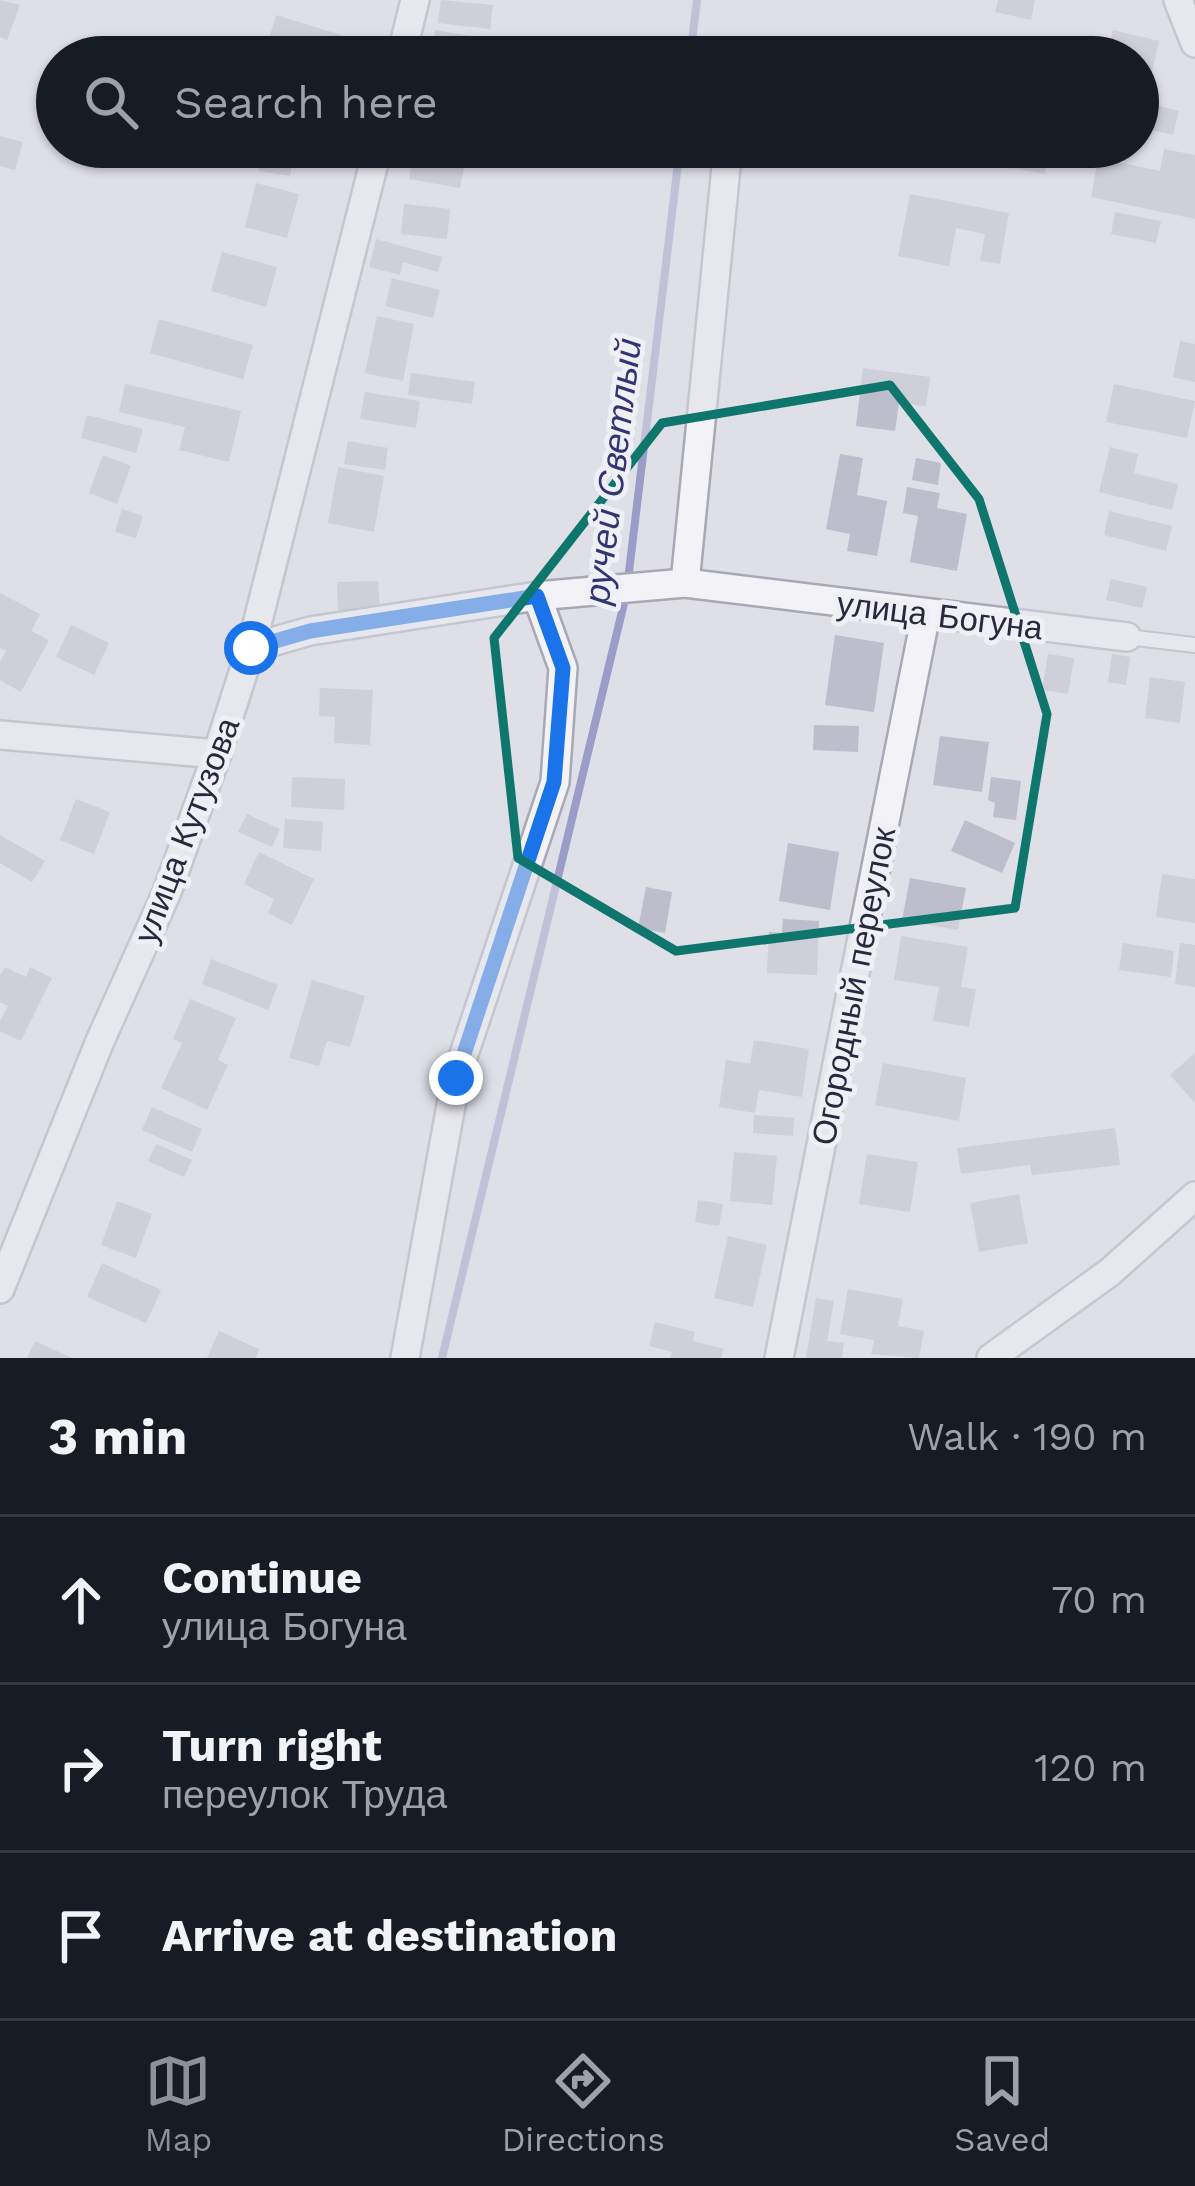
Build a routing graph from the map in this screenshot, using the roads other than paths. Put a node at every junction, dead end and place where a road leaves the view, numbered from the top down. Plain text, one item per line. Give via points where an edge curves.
1 (415, 0) edge
2 (1178, 0) edge
3 (406, 36) edge
4 (1195, 43) edge
5 (373, 168) edge
6 (726, 168) edge
7 (685, 583) junction
8 (537, 596) junction
9 (926, 614) junction
10 (1127, 638) joint
11 (1195, 645) edge
12 (251, 648) junction
13 (0, 734) edge
14 (217, 754) junction
15 (1195, 1196) edge
16 (0, 1289) edge
17 (406, 1358) edge
18 (779, 1358) edge
19 (991, 1358) edge

1 - 3 street
2 - 4 street
5 - 12 street, улица Кутузова
6 - 7 street
7 - 8 street, улица Богуна
7 - 9 street, улица Богуна
8 - 12 street, улица Богуна via 310,631
8 - 17 street via 563,668 554,782 456,1078
9 - 10 street, улица Богуна
9 - 18 street, Огородный переулок
10 - 11 lane, улица Богуна
12 - 14 street, улица Кутузова
13 - 14 street
14 - 16 street, улица Кутузова
15 - 19 street via 1110,1272

